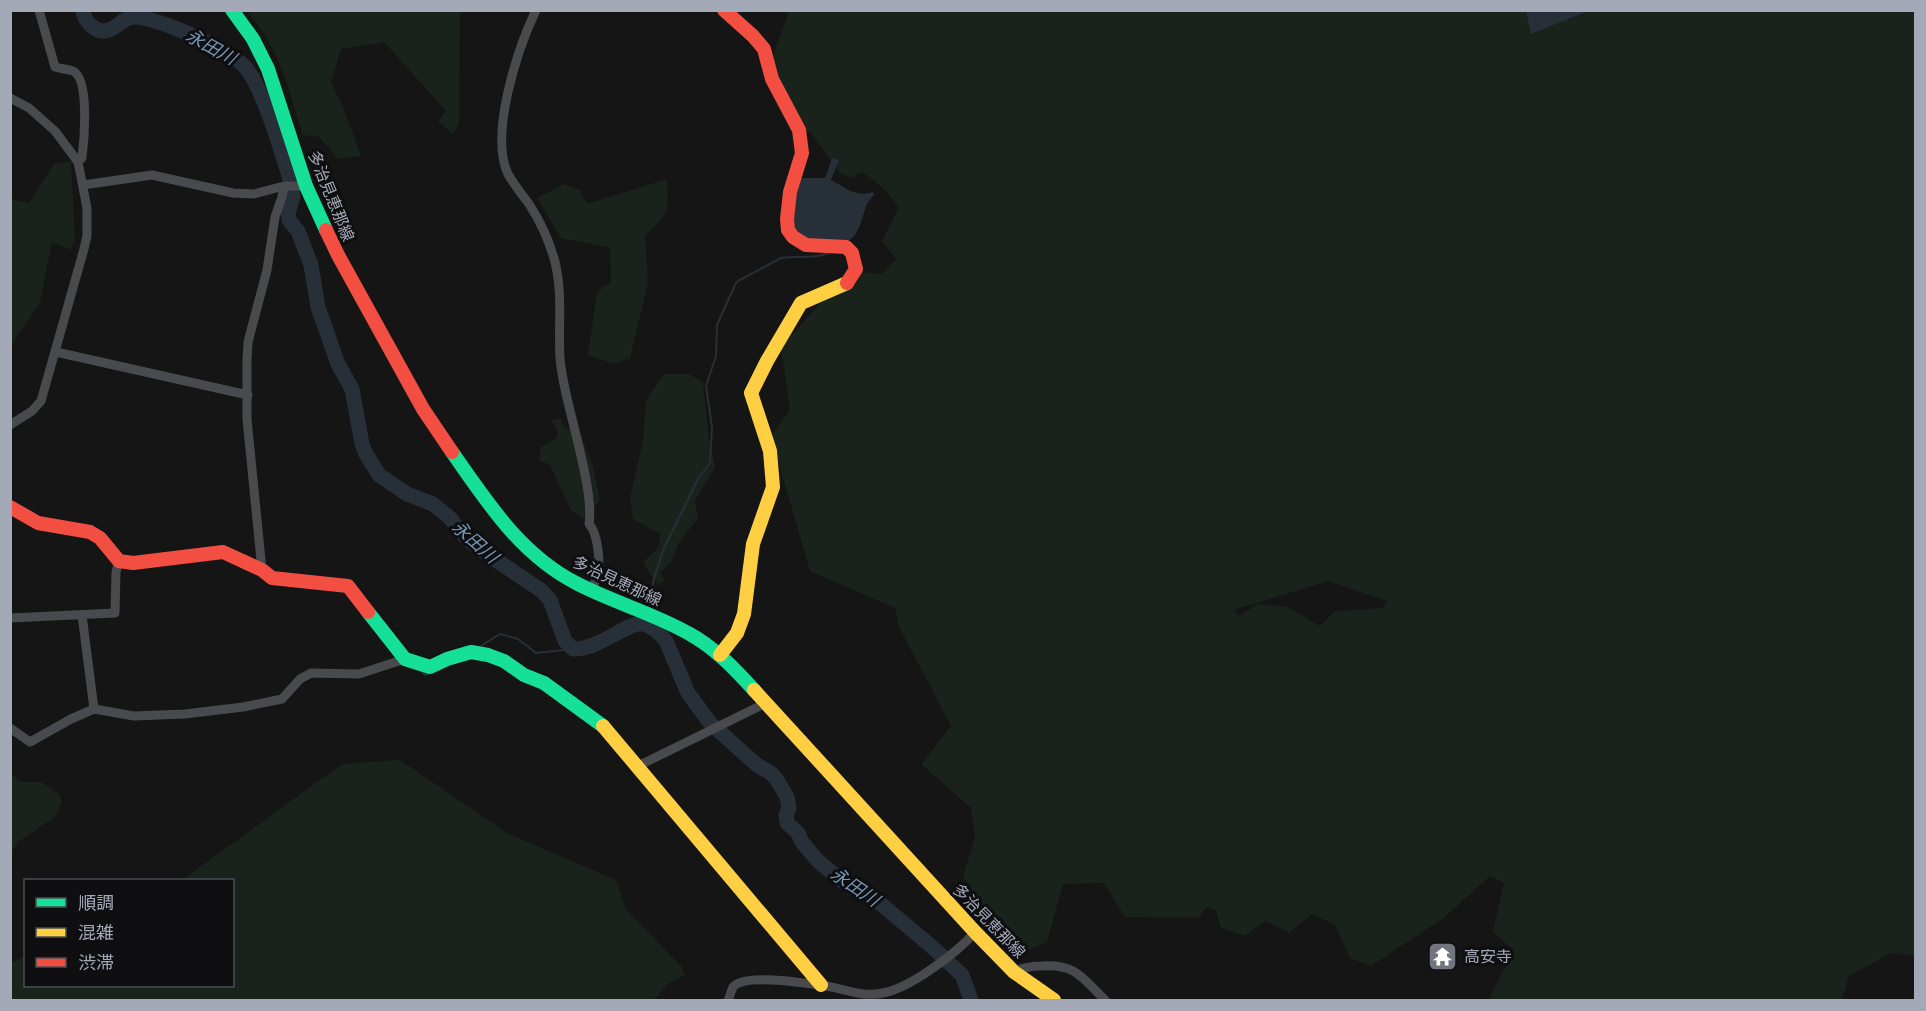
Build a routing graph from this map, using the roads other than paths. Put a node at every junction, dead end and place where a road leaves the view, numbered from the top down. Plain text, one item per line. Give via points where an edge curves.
1 (39, 10) edge
2 (232, 10) edge
3 (536, 10) edge
4 (724, 10) edge
5 (10, 98) edge
6 (78, 162) junction
7 (83, 185) junction
8 (284, 186) junction
9 (306, 186) junction
10 (56, 352) junction
11 (248, 395) junction
12 (10, 424) edge
13 (10, 507) edge
14 (119, 561) junction
15 (262, 570) junction
16 (591, 590) junction
17 (82, 615) junction
18 (10, 618) edge
19 (720, 655) junction
20 (405, 659) junction
21 (766, 703) junction
22 (94, 709) junction
23 (10, 729) edge
24 (639, 766) junction
25 (975, 932) junction
26 (1014, 972) junction
27 (821, 985) junction
28 (728, 1000) edge
29 (1054, 1000) edge
30 (1105, 1000) edge

1 - 6 street via 55,67 79,76 86,113 82,158
2 - 9 street, 多治見恵那線 via 268,69
3 - 16 street via 524,35 509,90 502,135 504,157 507,171 541,226 555,262 563,382 584,475 589,524 598,551 598,576
4 - 19 street via 763,46 775,85 800,129 802,152 794,173 787,227 807,246 846,247 856,269 847,283 801,303 751,393 770,451 773,487 753,544 744,614 737,633
5 - 6 street via 55,130
6 - 7 street
7 - 8 street via 152,175 233,193 254,194
7 - 10 street via 87,236
8 - 9 street
8 - 11 street via 248,342
9 - 16 street, 多治見恵那線 via 338,255 423,409 493,511 524,546
10 - 11 street
10 - 12 street via 38,406
11 - 15 street
13 - 14 street via 38,523 90,532
14 - 15 street via 133,563 223,552
14 - 17 street via 115,613
15 - 20 street via 272,578 348,586
16 - 19 street, 多治見恵那線 via 688,633
17 - 18 street
17 - 22 street
19 - 21 street, 多治見恵那線
20 - 22 street via 359,674 311,674 300,679 282,699 243,707 134,716
20 - 24 street via 430,667 471,652 504,661 557,691 608,729
21 - 24 street
21 - 25 street, 多治見恵那線
22 - 23 street via 30,742
24 - 27 street
25 - 26 street, 多治見恵那線
25 - 27 street via 950,956 898,989 881,994 846,992
26 - 29 street, 多治見恵那線
26 - 30 street via 1024,967 1059,965 1079,974
27 - 28 street via 753,980 733,987

